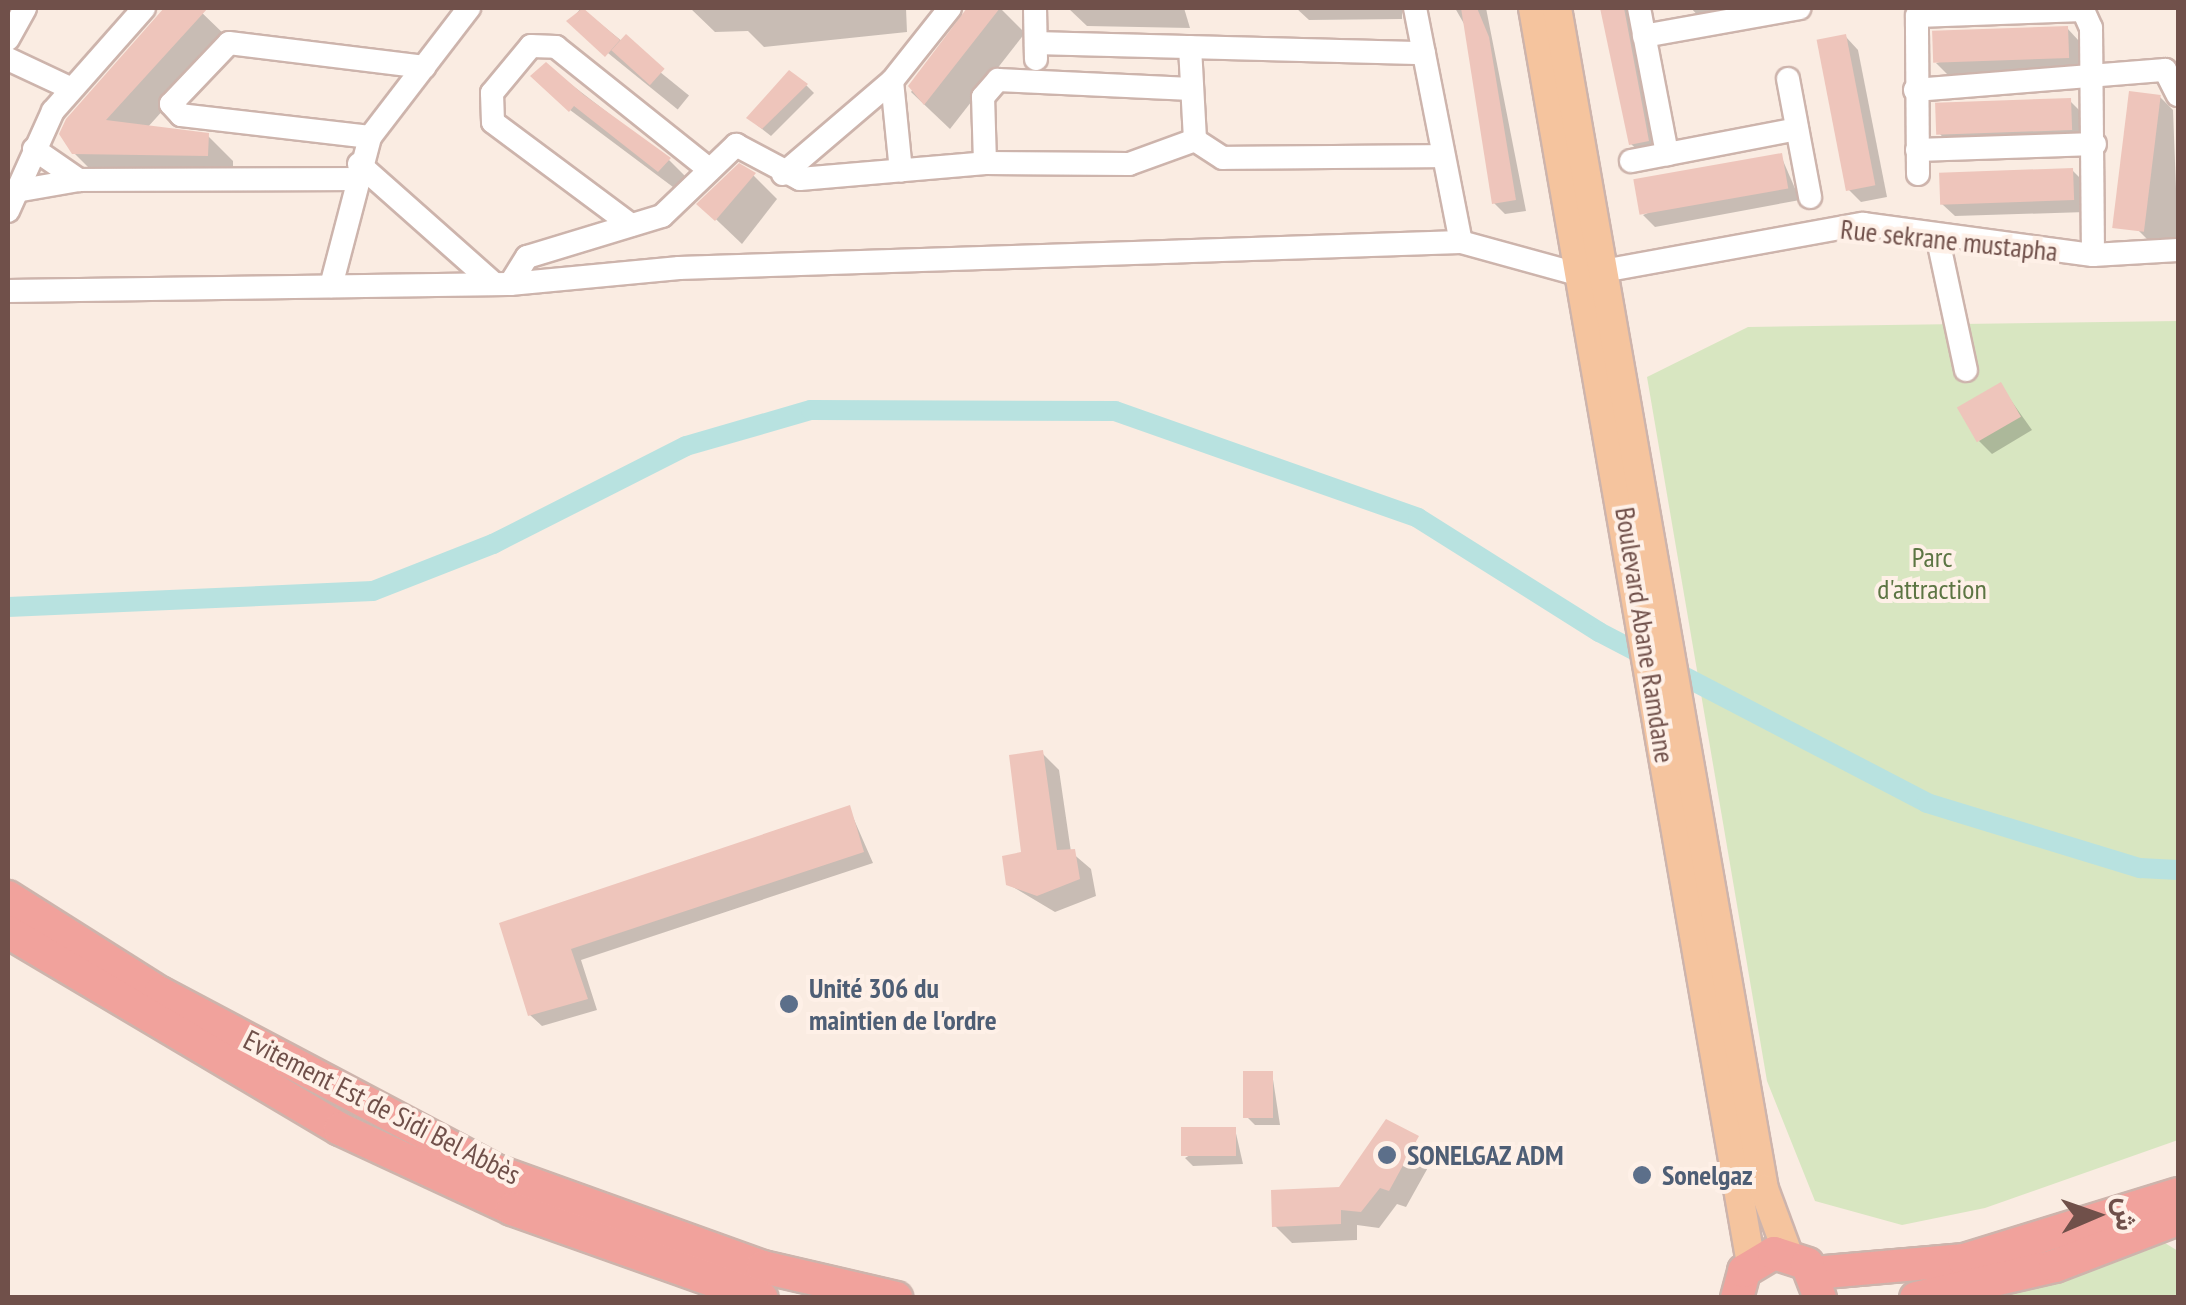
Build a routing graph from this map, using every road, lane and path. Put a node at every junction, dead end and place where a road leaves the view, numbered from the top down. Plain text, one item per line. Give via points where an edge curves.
1 (24, 8) edge
2 (144, 8) edge
3 (469, 8) edge
4 (950, 8) edge
5 (1034, 8) edge
6 (1415, 8) edge
7 (1533, 8) edge
8 (1557, 8) edge
9 (1639, 8) edge
10 (1800, 8) edge
11 (2011, 9) edge
12 (1644, 36) junction
13 (8, 39) edge
14 (1036, 43) junction
15 (1190, 46) junction
16 (1424, 52) junction
17 (8, 59) edge
18 (424, 67) junction
19 (1036, 78) junction
20 (1788, 80) dead end
21 (892, 82) junction
22 (2091, 82) junction
23 (70, 88) junction
24 (1190, 89) junction
25 (1916, 90) junction
26 (2178, 96) edge
27 (1797, 130) junction
28 (370, 136) junction
29 (1196, 140) junction
30 (2095, 144) junction
31 (34, 149) junction
32 (1917, 150) junction
33 (1667, 154) junction
34 (1443, 156) junction
35 (1631, 160) dead end
36 (985, 164) junction
37 (709, 169) junction
38 (357, 171) junction
39 (902, 171) junction
40 (783, 174) junction
41 (1918, 174) dead end
42 (78, 180) junction
43 (1810, 197) dead end
44 (12, 201) edge
45 (632, 225) junction
46 (1937, 235) junction
47 (1461, 242) junction
48 (2178, 250) edge
49 (2094, 255) junction
50 (1592, 273) junction
51 (502, 284) junction
52 (330, 286) junction
53 (8, 291) edge
54 (1966, 370) dead end
55 (1675, 733) junction
56 (8, 897) edge
57 (8, 932) edge
58 (2178, 1194) edge
59 (2178, 1218) edge
60 (1788, 1254) junction
61 (1817, 1285) edge
62 (1734, 1287) edge
63 (762, 1298) edge
64 (896, 1298) edge
65 (1916, 1298) edge

1 - 13 street
2 - 23 street
3 - 18 street
4 - 21 street
5 - 14 street
6 - 16 street
7 - 50 main road, Boulevard Abane Ramdane
8 - 50 main road, Boulevard Abane Ramdane
9 - 12 street
10 - 12 street
11 - 22 street via 2082,10
11 - 25 street via 1916,16
12 - 33 street
14 - 15 street
14 - 19 street
15 - 16 street
15 - 24 street
16 - 34 street
17 - 23 street
18 - 28 street
18 - 28 street via 238,42 214,52 171,104 181,115
19 - 24 street
19 - 36 street via 985,90
20 - 27 street
21 - 39 street
21 - 40 street
22 - 25 street
22 - 26 street via 2170,71
22 - 30 street
23 - 31 street
24 - 29 street
25 - 32 street
27 - 33 street
27 - 43 street
28 - 38 street
29 - 34 street via 1238,161
29 - 36 street via 1140,163
30 - 32 street
30 - 49 street
31 - 42 street
31 - 44 street
32 - 41 street
33 - 35 street
34 - 47 street
36 - 39 street
37 - 40 street via 742,144
37 - 45 street via 662,216
37 - 45 street via 556,47 531,46 492,94 493,122
38 - 42 street
38 - 51 street
38 - 52 street
39 - 40 street
42 - 44 street
45 - 51 street via 526,257
46 - 49 street, Rue sekrane mustapha
46 - 50 street, Rue sekrane mustapha via 1828,226
46 - 54 street
47 - 50 street
47 - 51 street via 679,268
48 - 49 street, Rue sekrane mustapha
50 - 55 main road, Boulevard Abane Ramdane
51 - 52 street
52 - 53 street
55 - 60 main road, Boulevard Abane Ramdane via 1764,1189
55 - 62 main road, Boulevard Abane Ramdane
56 - 64 highway, Evitement Est de Sidi Bel Abbès via 160,992 496,1171 763,1267
57 - 63 highway, Evitement Est de Sidi Bel Abbès via 340,1129 512,1208
58 - 61 highway via 1964,1260
59 - 65 highway via 2055,1266
60 - 61 highway
60 - 62 highway

